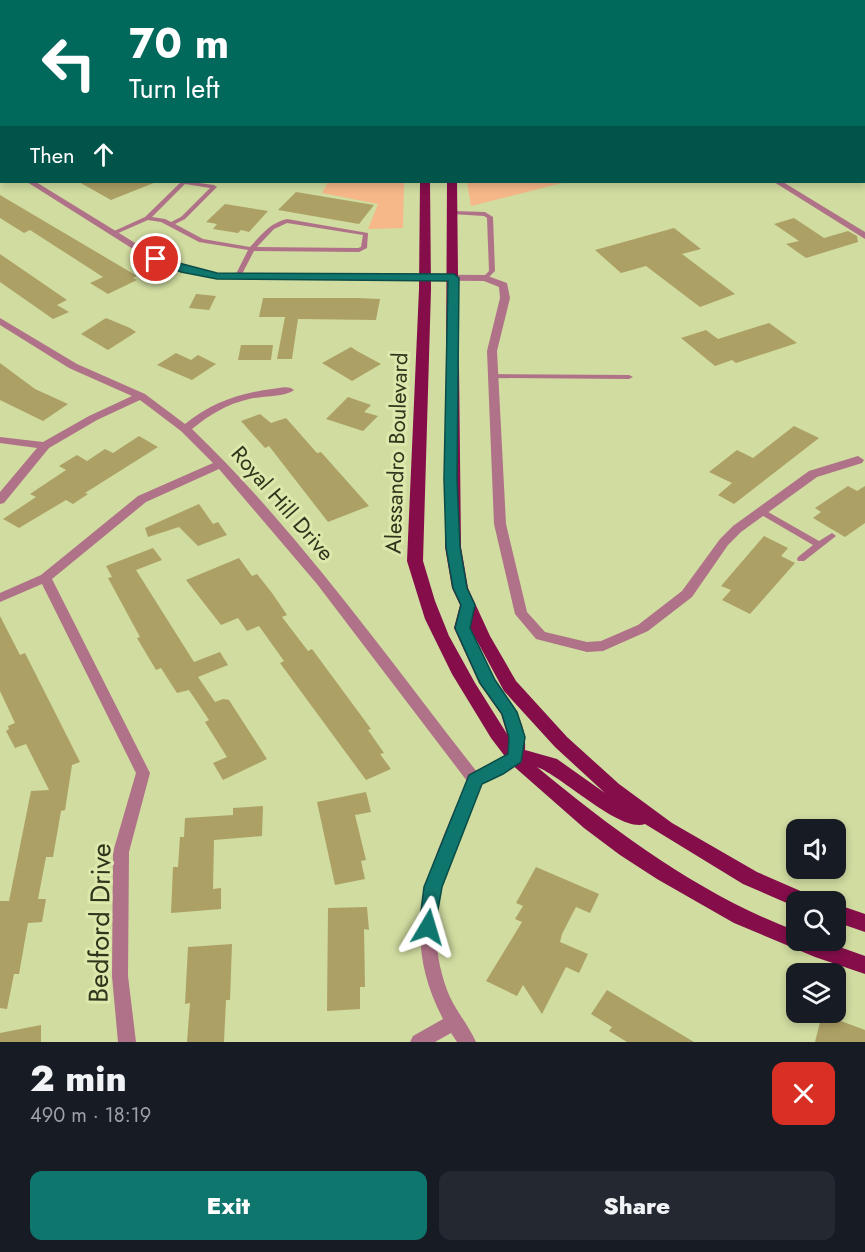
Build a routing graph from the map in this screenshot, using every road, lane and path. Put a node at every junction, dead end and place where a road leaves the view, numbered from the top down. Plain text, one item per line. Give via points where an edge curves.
1 (33, 183) edge
2 (183, 183) edge
3 (192, 183) edge
4 (425, 183) edge
5 (452, 183) edge
6 (780, 183) edge
7 (453, 213) junction
8 (147, 218) junction
9 (171, 224) junction
10 (114, 233) junction
11 (865, 236) edge
12 (252, 249) junction
13 (238, 276) junction
14 (425, 278) junction
15 (454, 278) junction
16 (485, 278) junction
17 (0, 321) edge
18 (493, 376) junction
19 (629, 377) dead end
20 (289, 390) dead end
21 (141, 396) junction
22 (185, 429) junction
23 (0, 440) edge
24 (45, 446) junction
25 (858, 460) dead end
26 (221, 464) junction
27 (0, 500) edge
28 (761, 511) junction
29 (832, 536) dead end
30 (819, 545) junction
31 (801, 559) dead end
32 (45, 578) junction
33 (0, 598) edge
34 (468, 605) junction
35 (516, 757) junction
36 (475, 780) junction
37 (665, 829) junction
38 (786, 894) edge
39 (846, 916) edge
40 (865, 923) edge
41 (865, 965) edge
42 (452, 1023) junction
43 (127, 1042) edge
44 (419, 1042) edge
45 (467, 1042) edge

1 - 10 street
2 - 8 lane
3 - 9 lane via 214,186 183,218
4 - 14 main road, Alessandro Boulevard
5 - 7 main road
6 - 11 street
7 - 15 main road
7 - 16 lane via 490,217 492,270
8 - 9 lane
8 - 10 lane
9 - 12 lane via 201,241
10 - 13 street via 156,259 184,270
12 - 12 lane via 358,250 364,248 366,234 278,222
12 - 13 lane
13 - 14 street
14 - 15 street
14 - 35 main road, Alessandro Boulevard via 416,561 425,603 437,633
15 - 16 street
15 - 34 main road via 450,479 453,547 460,588
16 - 18 street via 504,285 506,291 494,335
17 - 21 street, Royal Hill Drive via 73,366
18 - 19 lane
18 - 28 street via 500,524 521,614 541,636 595,646 643,628 687,594 724,542
20 - 22 street via 225,402
21 - 22 street, Royal Hill Drive
21 - 24 street via 93,417
22 - 26 street, Royal Hill Drive
23 - 24 street
24 - 27 street
25 - 28 street via 813,474
26 - 32 street via 142,499
26 - 36 street, Royal Hill Drive via 321,581
28 - 30 lane
29 - 30 lane
30 - 31 lane
32 - 33 street
32 - 43 street, Bedford Drive via 143,773 121,852 120,976
34 - 35 main road via 462,628 488,683 509,712 517,737
34 - 37 main road via 510,686 561,742 612,789
35 - 36 street
35 - 37 main road via 552,763 599,800
35 - 41 main road, Alessandro Boulevard via 593,826 635,857 755,924 826,954
36 - 42 street via 433,887 428,927 433,973
37 - 38 main road via 750,878
39 - 40 main road
42 - 44 street
42 - 45 street

